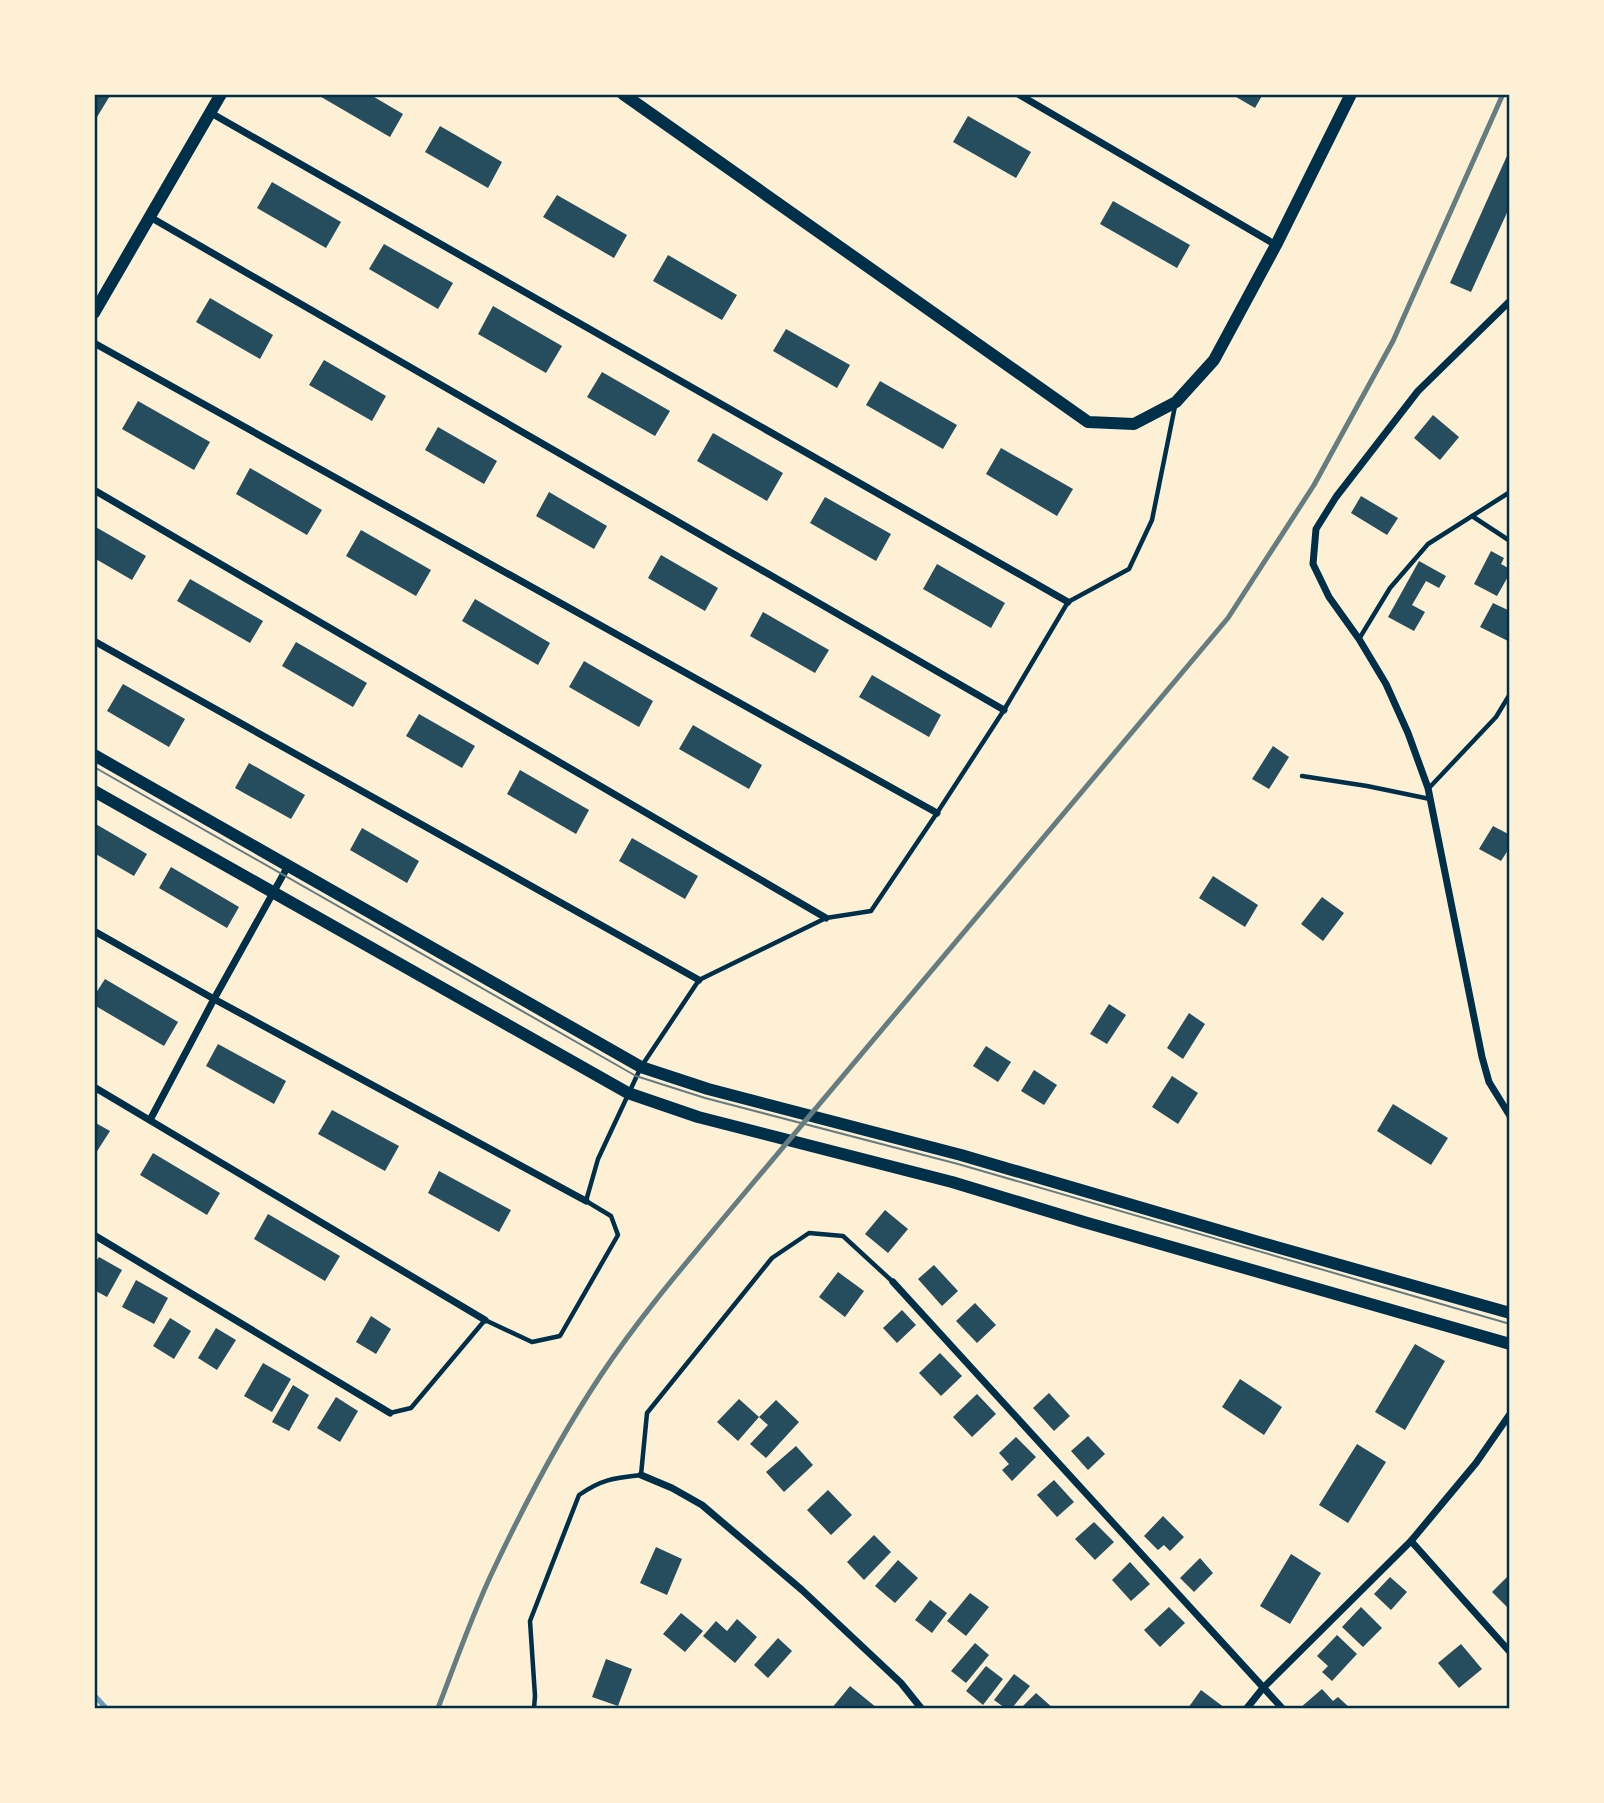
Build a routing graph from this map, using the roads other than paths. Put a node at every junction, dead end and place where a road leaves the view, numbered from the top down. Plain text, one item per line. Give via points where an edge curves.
1 (221, 94) edge
2 (623, 94) edge
3 (1018, 94) edge
4 (1351, 94) edge
5 (211, 113) junction
6 (150, 217) junction
7 (1276, 244) junction
8 (1510, 301) edge
9 (94, 313) edge
10 (94, 344) edge
11 (1176, 402) junction
12 (94, 490) edge
13 (1510, 492) edge
14 (1472, 516) junction
15 (1510, 541) edge
16 (1068, 602) junction
17 (1359, 639) junction
18 (94, 641) edge
19 (1510, 694) edge
20 (1004, 710) junction
21 (94, 755) edge
22 (1302, 776) dead end
23 (1428, 788) junction
24 (94, 791) edge
25 (1431, 800) junction
26 (937, 813) junction
27 (288, 866) junction
28 (274, 893) junction
29 (826, 918) junction
30 (94, 931) edge
31 (699, 980) junction
32 (214, 999) junction
33 (640, 1067) junction
34 (94, 1087) edge
35 (628, 1093) junction
36 (1510, 1116) edge
37 (150, 1120) junction
38 (586, 1201) junction
39 (94, 1235) edge
40 (893, 1282) joint
41 (1510, 1313) edge
42 (485, 1320) junction
43 (1510, 1344) edge
44 (390, 1413) joint
45 (1510, 1415) edge
46 (641, 1475) junction
47 (1411, 1541) junction
48 (1510, 1652) edge
49 (1263, 1688) junction
50 (534, 1709) edge
51 (921, 1709) edge
52 (1247, 1709) edge
53 (1282, 1709) edge

1 - 5 main road
2 - 11 main road via 1088,422 1134,424
3 - 7 street
4 - 7 main road
5 - 6 main road
5 - 16 street
6 - 9 main road
6 - 20 street
7 - 11 main road via 1214,360
8 - 17 street via 1418,391 1316,529 1313,564 1329,597
10 - 26 street
11 - 16 lane via 1153,520 1129,569
12 - 29 street
13 - 14 lane
14 - 15 lane
14 - 17 lane via 1428,544 1390,588
16 - 20 lane
17 - 23 street via 1386,684
18 - 31 street
19 - 23 lane via 1496,717
20 - 26 lane
21 - 27 main road
22 - 25 lane
23 - 25 street
24 - 28 main road
25 - 36 street via 1482,1057 1489,1082
26 - 29 lane via 871,911
27 - 28 street
27 - 33 main road
28 - 32 street
28 - 35 main road
29 - 31 lane
30 - 32 street
31 - 33 lane
32 - 37 street
32 - 38 street
33 - 35 lane
33 - 41 main road
34 - 37 street
35 - 38 lane via 598,1159
35 - 43 main road via 698,1117 952,1182
37 - 42 street
38 - 42 lane via 611,1216 618,1235 561,1336 532,1342
39 - 44 street
40 - 46 lane via 844,1236 809,1233 772,1258 647,1413
40 - 49 street
42 - 44 lane via 411,1408
45 - 47 street
46 - 50 lane via 612,1478 579,1495 530,1621
46 - 51 street via 702,1504 802,1590 901,1684
47 - 48 street
47 - 49 street
49 - 52 street
49 - 53 street

